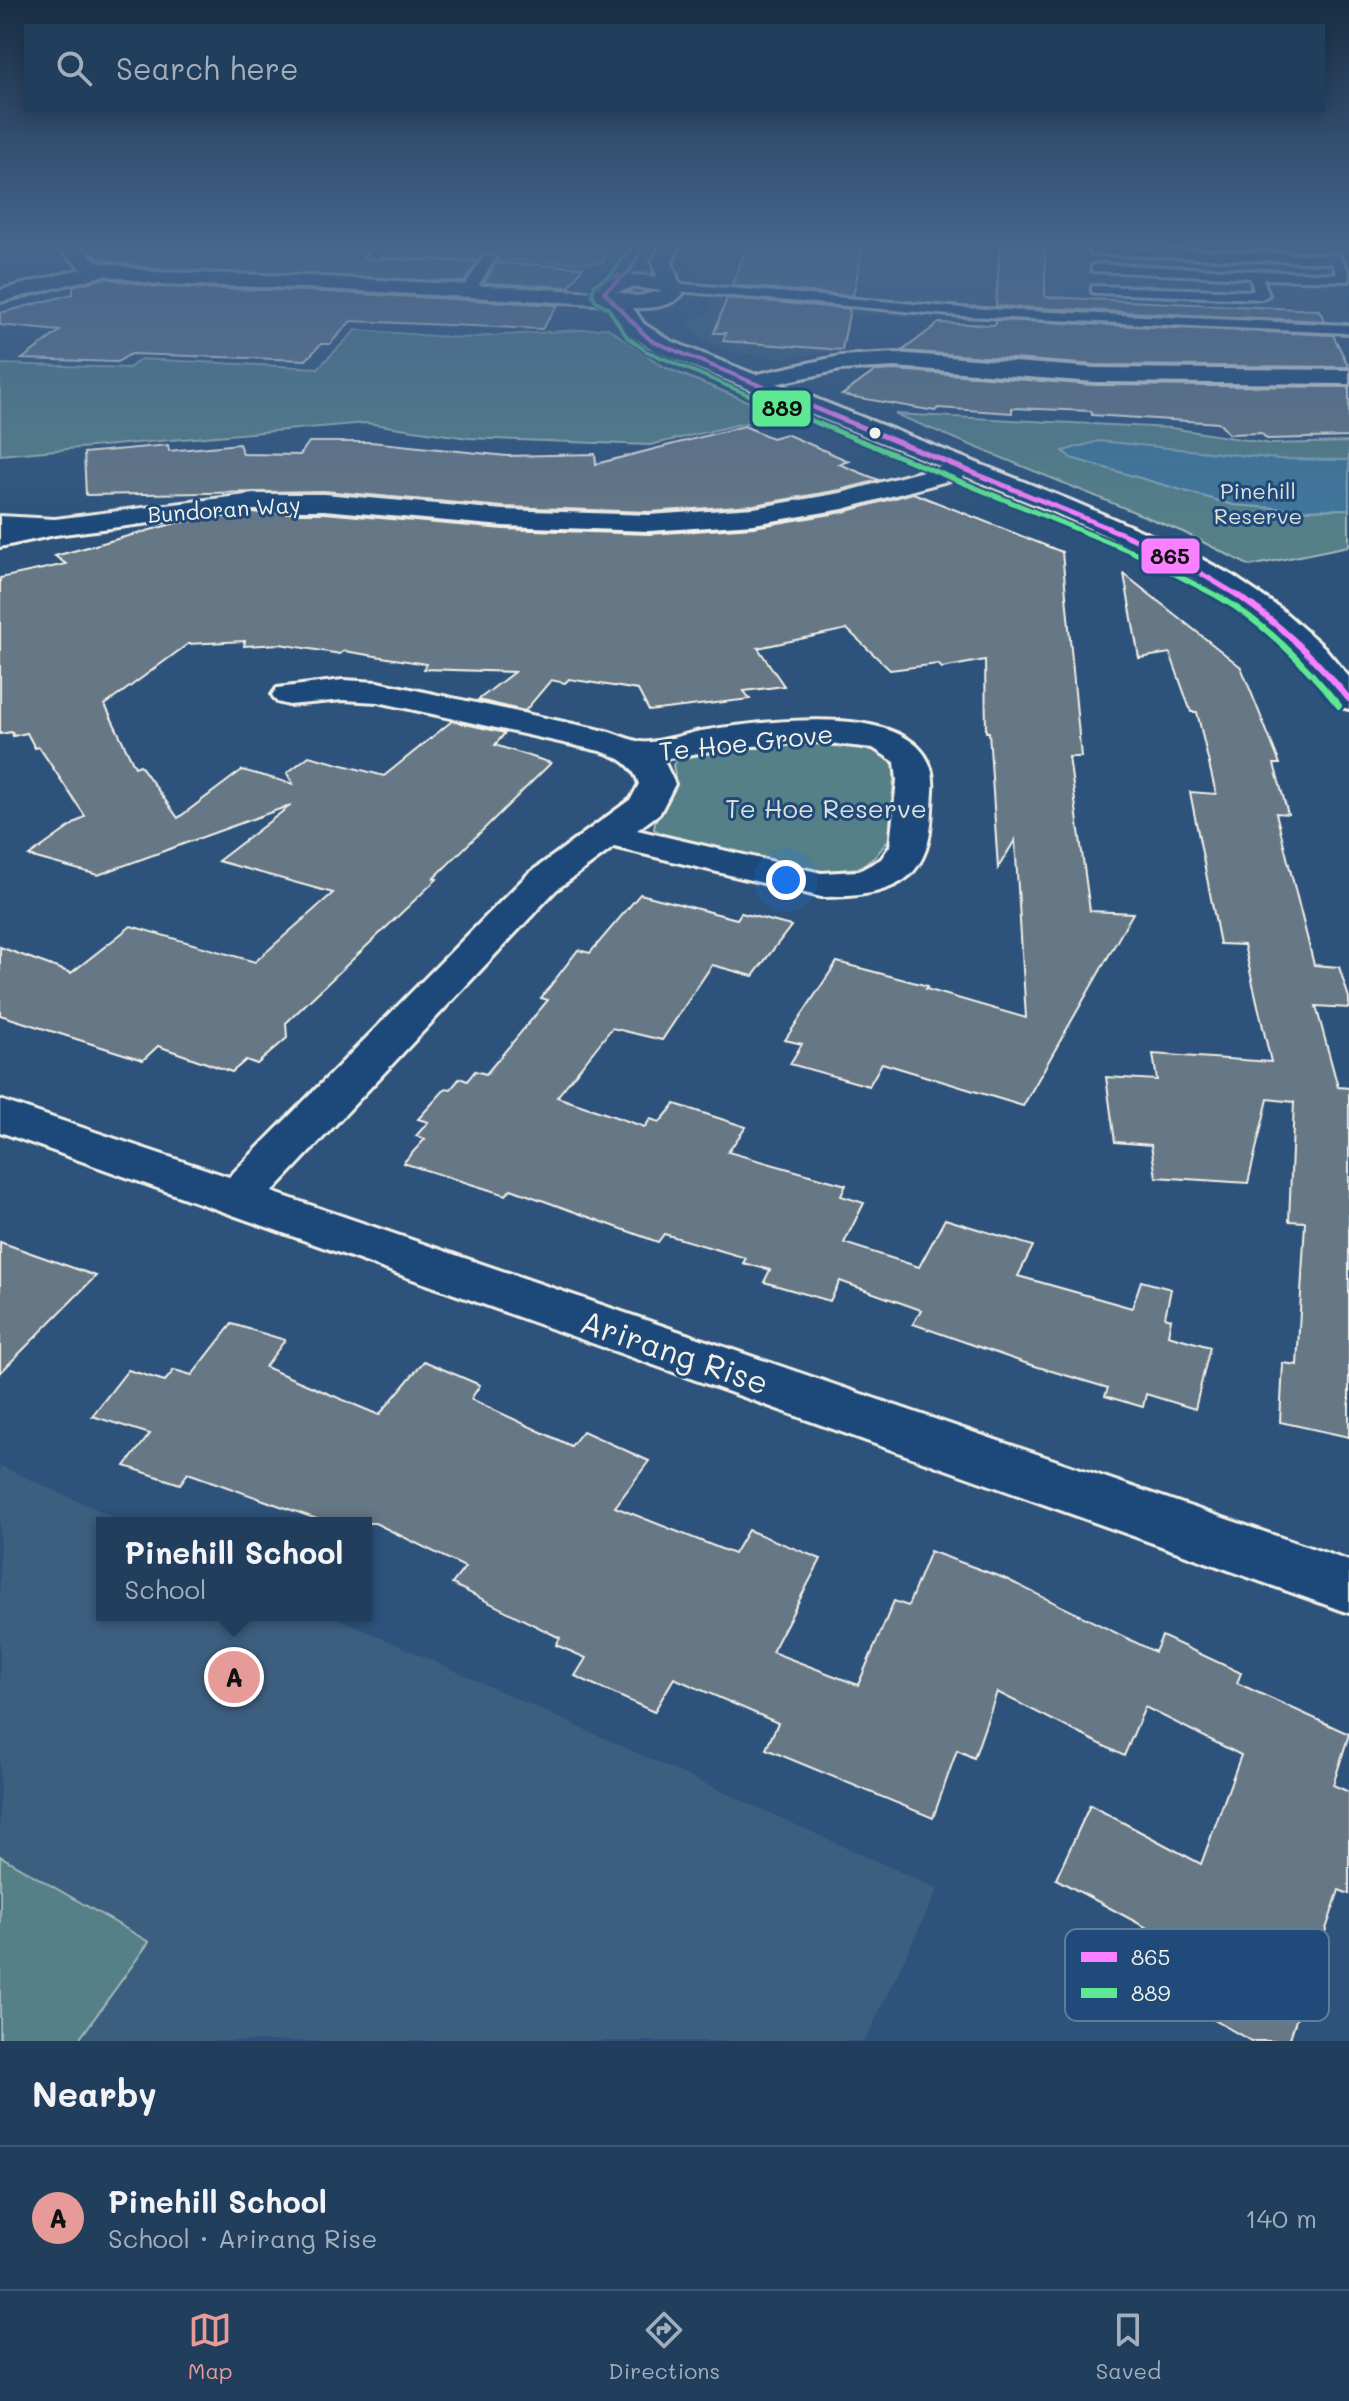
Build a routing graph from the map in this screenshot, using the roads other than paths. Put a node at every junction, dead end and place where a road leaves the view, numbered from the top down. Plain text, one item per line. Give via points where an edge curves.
1 (653, 340) edge
2 (675, 340) edge
3 (698, 359) junction
4 (1349, 377) edge
5 (752, 382) junction
6 (964, 468) junction
7 (0, 524) edge
8 (55, 527) junction
9 (0, 538) edge
10 (289, 695) dead end
11 (1349, 699) edge
12 (638, 754) junction
13 (605, 834) junction
14 (0, 1115) edge
15 (238, 1198) junction
16 (1349, 1587) edge

1 - 3 street
2 - 3 street
3 - 5 street
4 - 5 street via 1095,375 895,360 840,363
5 - 6 street
6 - 8 street, Bundoran Way via 843,501 649,523 254,502
6 - 11 street via 1158,549 1243,597 1327,668
7 - 8 street, Bundoran Way
8 - 9 street, Bundoran Way
10 - 12 street, Te Hoe Grove via 378,692 606,742
12 - 13 street, Te Hoe Grove via 656,776 656,791 647,805
12 - 13 street, Te Hoe Grove via 688,743 821,730 880,739 906,752 916,771 909,846 897,865 872,880 821,885
13 - 15 street, Te Hoe Grove via 542,882
14 - 15 street, Arirang Rise
15 - 16 street, Arirang Rise

